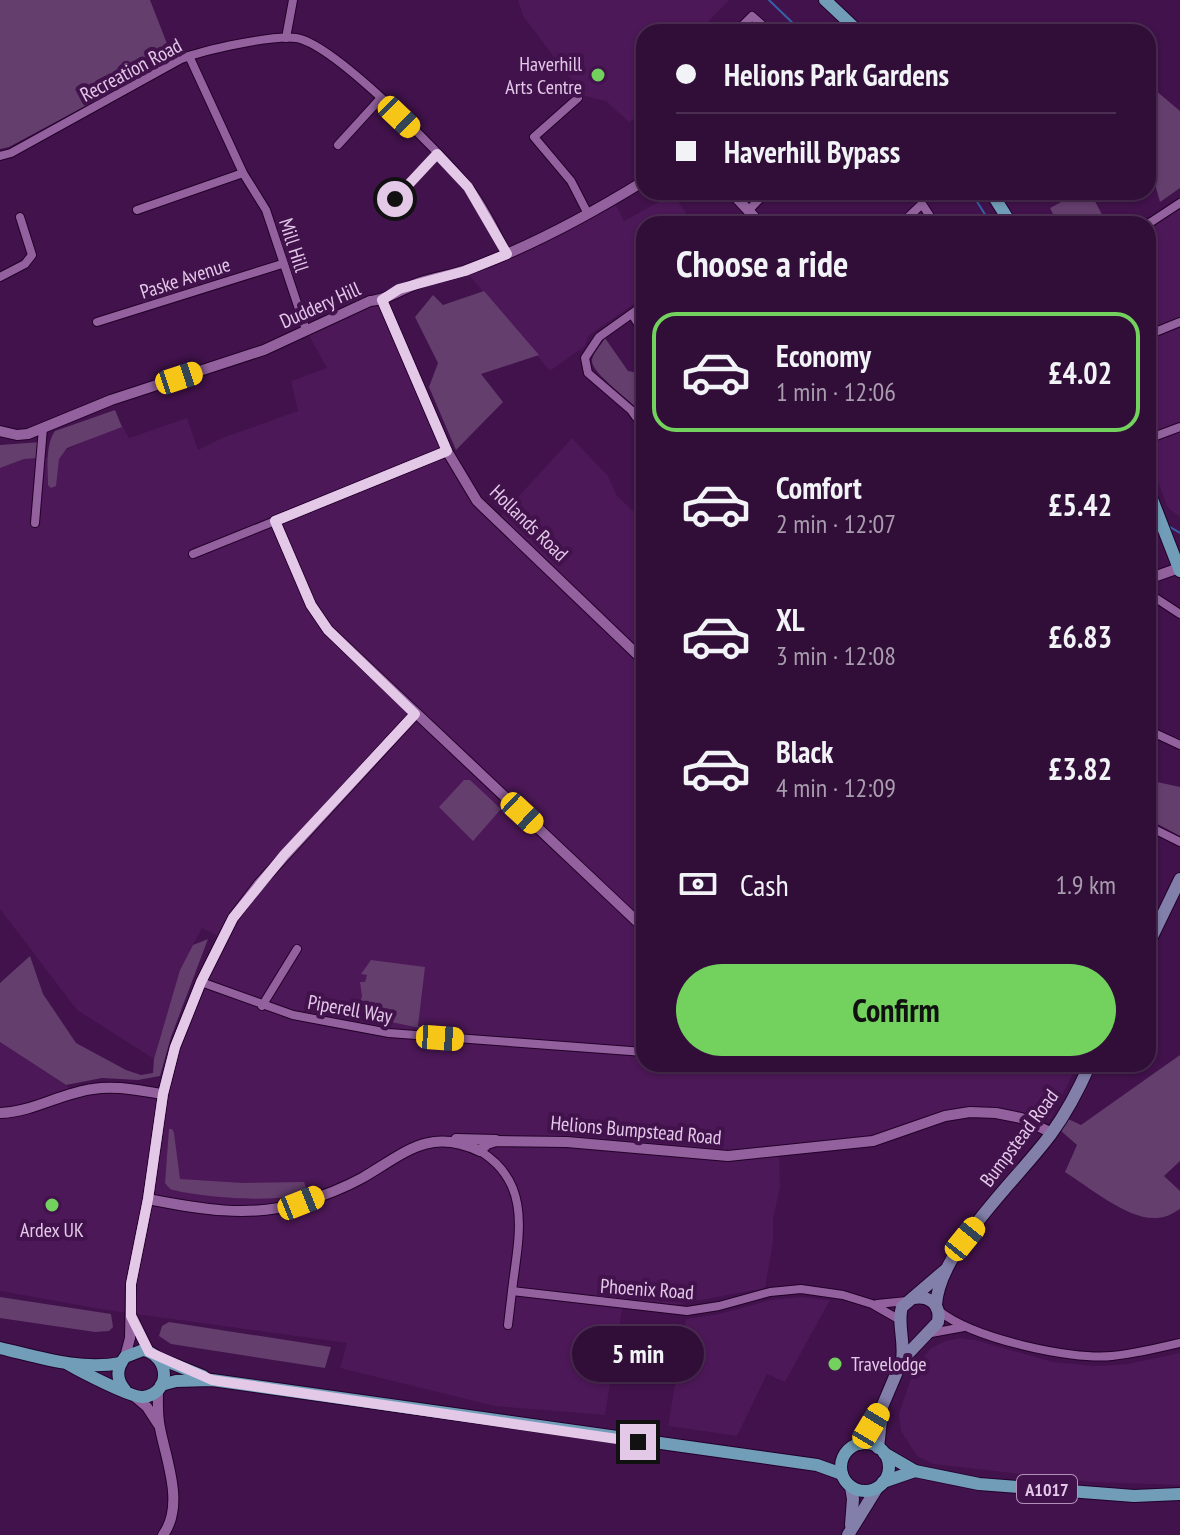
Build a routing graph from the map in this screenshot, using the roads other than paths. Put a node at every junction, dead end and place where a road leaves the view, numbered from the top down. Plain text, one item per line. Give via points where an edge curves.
1 (293, 0) edge
2 (825, 0) edge
3 (744, 24) edge
4 (761, 24) edge
5 (850, 24) edge
6 (286, 38) junction
7 (189, 56) junction
8 (578, 98) dead end
9 (380, 99) junction
10 (338, 145) dead end
11 (437, 154) junction
12 (0, 156) edge
13 (243, 173) junction
14 (636, 186) edge
15 (395, 199) dead end
16 (738, 200) edge
17 (1180, 203) edge
18 (137, 210) dead end
19 (588, 214) junction
20 (751, 216) edge
21 (909, 216) edge
22 (930, 216) edge
23 (20, 217) dead end
24 (1156, 219) edge
25 (507, 254) junction
26 (282, 264) junction
27 (0, 277) edge
28 (382, 300) junction
29 (636, 311) edge
30 (632, 314) junction
31 (636, 320) edge
32 (97, 322) dead end
33 (1180, 322) edge
34 (306, 330) junction
35 (1156, 332) edge
36 (636, 417) dead end
37 (1180, 427) edge
38 (43, 428) junction
39 (0, 431) edge
40 (1156, 436) edge
41 (447, 451) junction
42 (1156, 509) edge
43 (275, 521) junction
44 (35, 523) dead end
45 (193, 554) dead end
46 (1179, 569) edge
47 (1156, 576) edge
48 (1156, 598) edge
49 (1180, 614) edge
50 (636, 653) edge
51 (415, 714) junction
52 (1156, 734) edge
53 (1180, 745) edge
54 (1156, 830) edge
55 (1180, 842) edge
56 (1180, 879) edge
57 (636, 921) edge
58 (1156, 928) edge
59 (297, 949) dead end
60 (201, 982) junction
61 (262, 1006) junction
62 (636, 1051) edge
63 (1087, 1072) edge
64 (163, 1094) junction
65 (0, 1113) edge
66 (1052, 1133) junction
67 (446, 1141) junction
68 (496, 1141) junction
69 (480, 1151) junction
70 (148, 1199) junction
71 (944, 1271) junction
72 (512, 1291) junction
73 (910, 1300) junction
74 (872, 1304) junction
75 (937, 1308) junction
76 (131, 1316) junction
77 (901, 1323) junction
78 (508, 1325) dead end
79 (965, 1327) junction
80 (928, 1334) junction
81 (1180, 1343) edge
82 (0, 1348) edge
83 (153, 1355) junction
84 (123, 1360) junction
85 (902, 1360) junction
86 (68, 1364) junction
87 (212, 1380) junction
88 (160, 1387) junction
89 (130, 1393) junction
90 (882, 1407) junction
91 (159, 1426) junction
92 (860, 1444) junction
93 (881, 1450) junction
94 (842, 1459) junction
95 (817, 1465) junction
96 (915, 1471) junction
97 (842, 1474) junction
98 (880, 1485) junction
99 (851, 1487) junction
100 (1180, 1494) edge
101 (849, 1532) edge
102 (163, 1535) edge

1 - 6 street
2 - 5 main road
3 - 4 street via 752,16
6 - 7 street, Recreation Road
6 - 9 street via 326,51
7 - 12 street, Recreation Road
7 - 13 street, Mill Hill
8 - 19 street via 534,137 571,181
9 - 10 street
9 - 11 street
11 - 15 street
11 - 25 street via 468,187
13 - 18 street
13 - 26 street, Mill Hill via 266,210
14 - 19 street, Duddery Hill
16 - 20 street
17 - 24 street
19 - 25 street, Duddery Hill
21 - 22 street via 922,204
23 - 27 street via 32,249 30,260
25 - 28 street, Duddery Hill via 399,289
26 - 32 street, Paske Avenue
26 - 34 street, Mill Hill
28 - 34 street, Duddery Hill
28 - 41 street, Hollands Road
29 - 30 street
30 - 31 street
30 - 36 street via 604,333 585,358 588,373
33 - 35 street
34 - 38 street, Duddery Hill via 264,350
37 - 40 street
38 - 39 street, Duddery Hill via 17,435
38 - 44 street
41 - 43 street
41 - 50 street, Hollands Road via 477,501
42 - 46 main road
43 - 45 street
43 - 51 street via 311,605 328,630
46 - 47 street
48 - 49 street
51 - 57 street
51 - 60 street via 258,885 233,918
52 - 53 street
54 - 55 street
56 - 58 main road
59 - 61 street
60 - 61 street, Piperell Way
60 - 64 street
61 - 62 street, Piperell Way via 389,1033
63 - 66 main road, Bumpstead Road
64 - 65 street via 93,1088
64 - 70 street
66 - 68 street, Helions Bumpstead Road via 1021,1118 970,1112 873,1141 728,1156
66 - 71 main road, Bumpstead Road
67 - 68 street, Helions Bumpstead Road
67 - 69 street, Helions Bumpstead Road
67 - 70 street, Helions Bumpstead Road via 423,1142 360,1179 279,1208 197,1209
68 - 69 street
69 - 72 street via 500,1167 518,1202
70 - 76 street via 131,1284
71 - 73 main road, Bumpstead Road
71 - 75 main road, Bumpstead Road
72 - 74 street, Phoenix Road via 687,1311 801,1289
72 - 78 street
73 - 74 street, Phoenix Road
73 - 75 main road via 927,1298
73 - 77 main road via 900,1313
74 - 77 street, Phoenix Road
75 - 79 street
75 - 80 main road via 938,1322
76 - 83 street
76 - 84 street
77 - 80 main road via 913,1335
77 - 85 main road
79 - 80 street
79 - 81 street via 1086,1355 1122,1355
80 - 85 main road
82 - 86 main road
83 - 84 main road via 136,1351
83 - 87 main road
83 - 88 main road via 164,1368
84 - 86 main road
84 - 89 main road via 118,1377
85 - 90 main road
86 - 89 main road
87 - 88 main road
87 - 95 main road
88 - 89 main road via 143,1397
88 - 91 street
89 - 91 street
90 - 92 main road
90 - 93 main road
91 - 102 street via 173,1493
92 - 93 main road
92 - 94 main road
93 - 96 main road, A1017
93 - 98 main road via 888,1467
94 - 95 main road
94 - 97 main road
95 - 97 main road
96 - 98 main road
96 - 100 main road, A1017 via 979,1484 1134,1496
97 - 99 main road
98 - 99 main road via 867,1491
98 - 101 main road
99 - 101 main road

